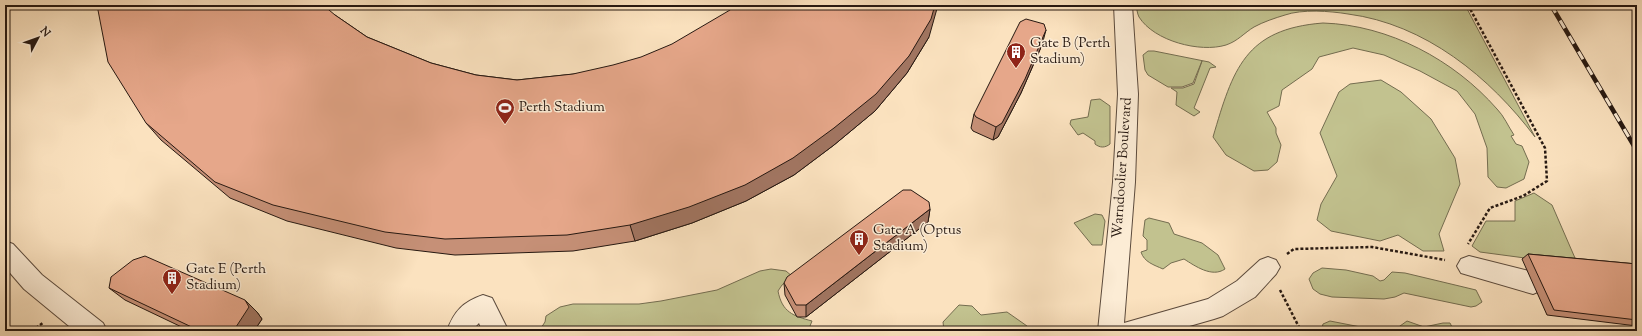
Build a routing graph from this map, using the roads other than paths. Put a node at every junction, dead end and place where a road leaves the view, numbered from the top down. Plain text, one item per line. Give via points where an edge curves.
1 (1123, 5) edge
2 (5, 251) edge
3 (1469, 266) road end
4 (1268, 267) road end
5 (1533, 283) dead end
6 (94, 331) edge
7 (460, 331) edge
8 (493, 331) edge
9 (1111, 331) edge
10 (1133, 331) edge

1 - 9 street, Warndoolier Boulevard via 1128,94 1124,182
2 - 6 street via 34,282
3 - 5 street
4 - 10 street via 1246,289 1214,308
7 - 8 street via 463,321 483,306 494,328

